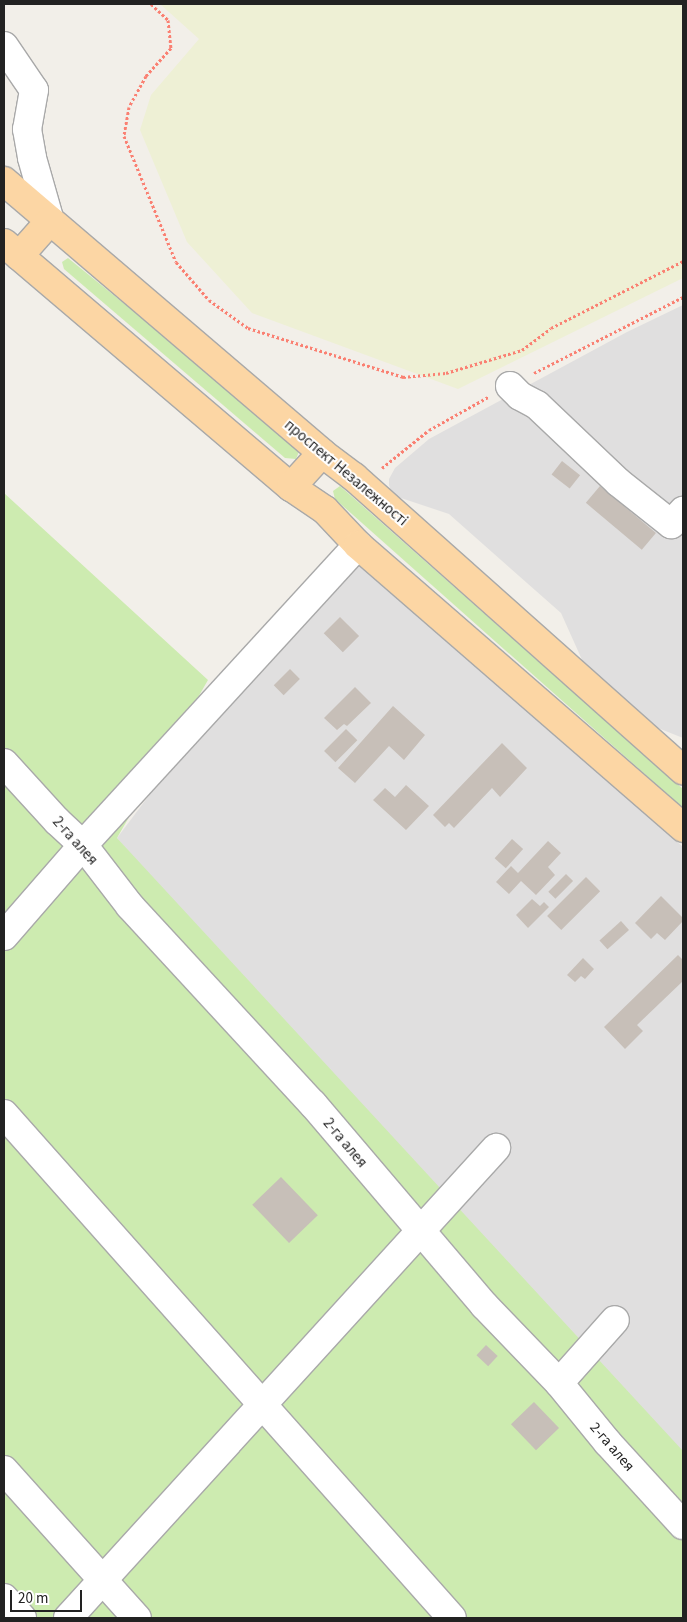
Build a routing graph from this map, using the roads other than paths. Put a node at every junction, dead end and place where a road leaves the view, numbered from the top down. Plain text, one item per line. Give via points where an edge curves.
1 (4, 46) edge
2 (4, 181) edge
3 (50, 221) junction
4 (12, 250) edge
5 (510, 386) dead end
6 (322, 453) junction
7 (291, 488) junction
8 (683, 511) edge
9 (358, 545) junction
10 (4, 763) edge
11 (682, 767) edge
12 (683, 828) edge
13 (83, 845) junction
14 (4, 936) edge
15 (4, 1114) edge
16 (496, 1148) dead end
17 (419, 1230) junction
18 (615, 1320) dead end
19 (559, 1383) junction
20 (262, 1404) junction
21 (4, 1470) edge
22 (683, 1525) edge
23 (103, 1580) junction
24 (4, 1598) edge
25 (22, 1618) edge
26 (68, 1618) edge
27 (137, 1618) edge
28 (452, 1618) edge

1 - 3 street via 34,90 27,128
2 - 3 main road, проспект Незалежності
3 - 4 main road
3 - 6 main road, проспект Незалежності
4 - 7 main road
5 - 8 street via 537,405 618,482 671,524
6 - 7 main road
6 - 11 main road, проспект Незалежності via 354,477
7 - 9 main road via 325,510
9 - 12 main road
9 - 13 street
10 - 13 street, 2-га алея via 57,822
13 - 14 street
13 - 17 street, 2-га алея via 130,906 313,1104
15 - 20 street
16 - 17 street
17 - 19 street, 2-га алея via 484,1305
17 - 20 street
18 - 19 street
19 - 22 street, 2-га алея
20 - 23 street
20 - 28 street
21 - 23 street
23 - 26 street
23 - 27 street
24 - 25 street

